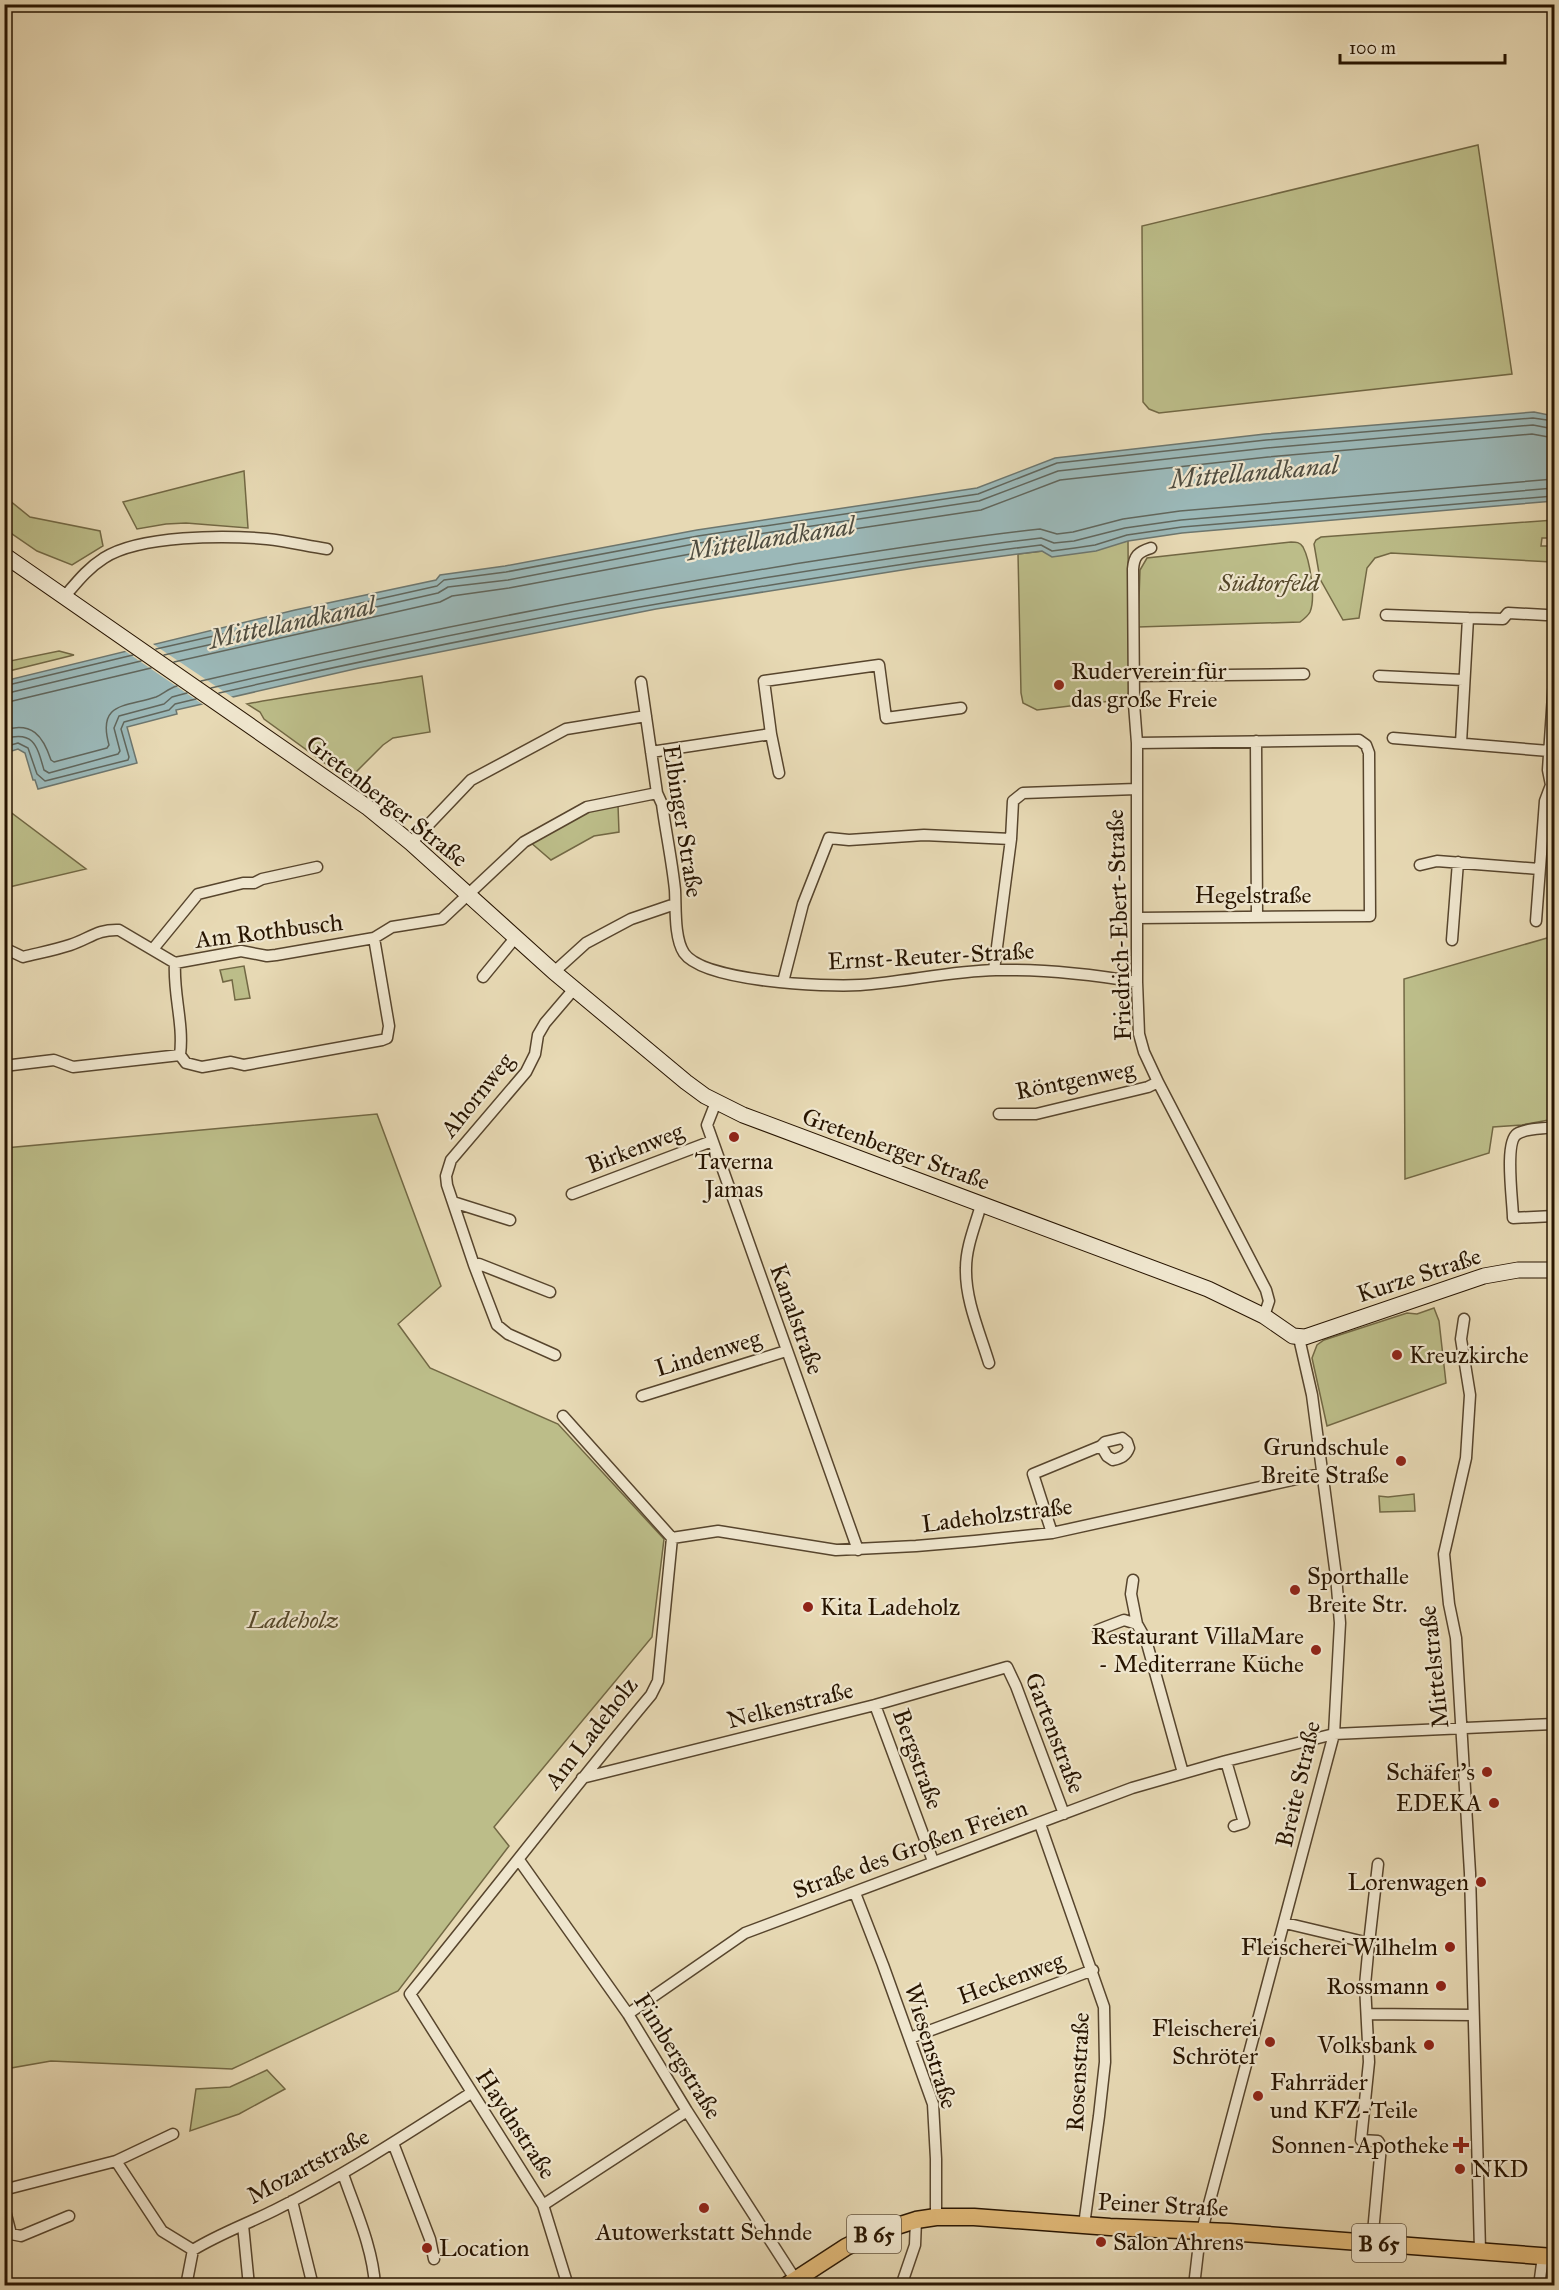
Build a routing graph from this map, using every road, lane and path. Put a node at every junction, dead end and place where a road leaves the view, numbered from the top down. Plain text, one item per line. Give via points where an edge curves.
1 (1151, 548) dead end
2 (327, 549) dead end
3 (4, 555) edge
4 (65, 597) junction
5 (1386, 615) dead end
6 (1546, 615) dead end
7 (1468, 618) junction
8 (1304, 674) dead end
9 (1134, 676) junction
10 (1379, 676) dead end
11 (1554, 680) edge
12 (1463, 681) junction
13 (641, 682) dead end
14 (961, 708) dead end
15 (646, 716) junction
16 (771, 734) junction
17 (1393, 738) dead end
18 (1256, 741) junction
19 (1137, 742) junction
20 (1461, 743) junction
21 (651, 752) junction
22 (1549, 752) junction
23 (779, 773) dead end
24 (1553, 785) edge
25 (1136, 789) junction
26 (657, 793) junction
27 (1011, 839) junction
28 (411, 843) junction
29 (1458, 862) junction
30 (1420, 865) dead end
31 (317, 867) dead end
32 (1539, 869) junction
33 (467, 894) junction
34 (675, 904) junction
35 (1257, 916) junction
36 (1137, 918) junction
37 (1536, 921) dead end
38 (374, 938) junction
39 (515, 938) junction
40 (1452, 940) dead end
41 (4, 948) edge
42 (153, 949) junction
43 (694, 962) joint
44 (175, 963) junction
45 (994, 970) junction
46 (554, 972) junction
47 (483, 976) dead end
48 (783, 982) junction
49 (1137, 982) junction
50 (574, 989) junction
51 (180, 1055) junction
52 (4, 1066) edge
53 (1158, 1082) junction
54 (716, 1102) junction
55 (999, 1114) dead end
56 (1554, 1127) edge
57 (712, 1141) junction
58 (572, 1194) dead end
59 (453, 1202) junction
60 (981, 1205) junction
61 (1554, 1216) edge
62 (510, 1220) dead end
63 (474, 1265) junction
64 (1554, 1270) edge
65 (550, 1293) dead end
66 (1264, 1316) junction
67 (1464, 1318) dead end
68 (1299, 1338) junction
69 (786, 1351) junction
70 (555, 1355) dead end
71 (989, 1364) dead end
72 (642, 1396) dead end
73 (563, 1416) dead end
74 (1101, 1446) dead end
75 (1324, 1473) junction
76 (1052, 1533) junction
77 (672, 1538) junction
78 (858, 1550) junction
79 (1133, 1580) dead end
80 (1137, 1624) junction
81 (1098, 1630) dead end
82 (1007, 1667) joint
83 (875, 1705) junction
84 (1554, 1724) edge
85 (1462, 1728) junction
86 (1334, 1734) junction
87 (1226, 1761) junction
88 (1183, 1773) junction
89 (581, 1778) junction
90 (1064, 1814) junction
91 (1040, 1824) junction
92 (1234, 1826) dead end
93 (519, 1860) junction
94 (933, 1861) junction
95 (1378, 1864) dead end
96 (855, 1893) junction
97 (1285, 1923) junction
98 (1369, 1943) junction
99 (1093, 1970) junction
100 (410, 1994) joint
101 (628, 2014) junction
102 (1367, 2014) junction
103 (1473, 2015) junction
104 (910, 2038) junction
105 (471, 2093) junction
106 (687, 2111) junction
107 (173, 2134) dead end
108 (393, 2143) junction
109 (116, 2162) junction
110 (343, 2174) junction
111 (4, 2194) edge
112 (292, 2201) junction
113 (543, 2205) junction
114 (4, 2207) edge
115 (69, 2217) dead end
116 (936, 2217) junction
117 (916, 2220) junction
118 (243, 2224) junction
119 (1084, 2225) junction
120 (1202, 2230) junction
121 (1372, 2243) junction
122 (193, 2250) junction
123 (1480, 2250) junction
124 (1549, 2257) edge
125 (434, 2259) dead end
126 (790, 2283) edge
127 (186, 2286) edge
128 (249, 2286) edge
129 (313, 2286) edge
130 (375, 2286) edge
131 (567, 2286) edge
132 (901, 2286) edge
133 (1194, 2286) edge
134 (1539, 2286) edge

1 - 9 street, Friedrich-Ebert-Straße via 1141,551 1134,561
2 - 4 street via 248,538 158,542 123,548 89,568
3 - 4 main road
4 - 28 main road, Gretenberger Straße via 321,773
5 - 7 street
6 - 7 street via 1508,613 1503,619
7 - 12 street
8 - 9 street
9 - 19 street, Friedrich-Ebert-Straße
10 - 12 street
11 - 22 street
12 - 20 street
13 - 15 street, Elbinger Straße
14 - 16 street via 886,718 879,665 764,681
15 - 21 street, Elbinger Straße
15 - 28 street via 566,729 471,780
16 - 21 street
16 - 23 street
17 - 20 street
18 - 19 street
18 - 35 street
18 - 35 street, Hegelstraße via 1359,740 1366,745 1370,916
19 - 25 street, Friedrich-Ebert-Straße
20 - 22 street
21 - 26 street, Elbinger Straße
22 - 24 street via 1548,770
24 - 32 street via 1545,801
25 - 27 street via 1023,793 1012,801
25 - 36 street, Friedrich-Ebert-Straße
26 - 33 street, Am Rothbusch via 587,807 524,842
26 - 34 street, Elbinger Straße via 662,804
27 - 45 street
27 - 48 street via 830,838 803,904
28 - 33 main road, Gretenberger Straße
29 - 30 street
29 - 32 street
29 - 40 street
31 - 42 street via 198,894
32 - 37 street
33 - 38 street, Am Rothbusch via 442,919 392,927
33 - 39 main road, Gretenberger Straße
34 - 43 street, Elbinger Straße via 679,940
34 - 46 street via 631,919 586,944
35 - 36 street, Hegelstraße
36 - 49 street, Friedrich-Ebert-Straße
38 - 44 street, Am Rothbusch via 276,956 241,951
38 - 51 street via 389,1026 387,1038 243,1065 231,1062 202,1067 186,1064
39 - 46 main road, Gretenberger Straße
39 - 47 street
41 - 42 street, Am Rothbusch via 23,957 70,945 99,931 120,930
42 - 44 street, Am Rothbusch
43 - 48 street, Ernst-Reuter-Straße via 746,978
44 - 51 street
45 - 48 street, Ernst-Reuter-Straße via 858,985
45 - 49 street, Ernst-Reuter-Straße via 1053,971
46 - 50 main road, Gretenberger Straße
49 - 53 street, Friedrich-Ebert-Straße via 1138,1034
50 - 54 main road, Gretenberger Straße via 686,1082
50 - 59 street, Ahornweg via 538,1035 526,1072 451,1160 446,1176
51 - 52 street via 73,1067 54,1060
53 - 55 street, Röntgenweg via 1036,1114
53 - 66 street, Friedrich-Ebert-Straße via 1266,1290 1269,1300
54 - 57 street, Kanalstraße via 707,1125
54 - 60 main road, Gretenberger Straße via 776,1129
56 - 61 street via 1519,1132 1509,1151 1514,1218
57 - 58 street, Birkenweg
57 - 69 street, Kanalstraße
59 - 62 street
59 - 63 street, Ahornweg
60 - 66 main road, Gretenberger Straße via 1208,1289
60 - 71 street via 968,1249 966,1278
63 - 65 street
63 - 70 street, Ahornweg via 497,1325
64 - 68 main road, Kurze Straße via 1518,1270 1484,1276
66 - 68 main road, Gretenberger Straße
67 - 85 street, Mittelstraße via 1461,1339 1470,1395 1466,1458 1444,1554 1456,1638
68 - 75 street, Breite Straße
69 - 72 street, Lindenweg
69 - 78 street, Kanalstraße
73 - 77 street
74 - 76 street via 1032,1474
75 - 76 street, Ladeholzstraße
75 - 86 street, Breite Straße via 1340,1623
76 - 78 street, Ladeholzstraße
77 - 78 street, Ladeholzstraße via 718,1531
77 - 89 street, Am Ladeholz via 658,1681 651,1695
79 - 80 street via 1131,1594
80 - 81 street via 1124,1620
80 - 88 street via 1146,1640
82 - 83 street, Nelkenstraße
82 - 90 street, Gartenstraße
83 - 89 street, Nelkenstraße
83 - 94 street, Bergstraße
84 - 85 street, Straße des Großen Freien
85 - 86 street, Straße des Großen Freien
85 - 103 street, Mittelstraße
86 - 87 street, Straße des Großen Freien
86 - 97 street, Breite Straße
87 - 88 street, Straße des Großen Freien
87 - 92 street via 1244,1822
88 - 90 street, Straße des Großen Freien
89 - 93 street, Am Ladeholz
90 - 91 street, Straße des Großen Freien
91 - 94 street, Straße des Großen Freien
91 - 99 street, Rosenstraße
93 - 100 street, Am Ladeholz
93 - 101 street, Fimbergstraße
94 - 96 street, Straße des Großen Freien
95 - 98 street
96 - 101 street, Straße des Großen Freien via 745,1933
96 - 104 street, Wiesenstraße
97 - 98 street
97 - 120 street, Breite Straße
98 - 102 street
99 - 104 street, Heckenweg
99 - 119 street, Rosenstraße via 1104,2007 1105,2062
100 - 105 street, Haydnstraße
101 - 106 street, Fimbergstraße
102 - 103 street
102 - 121 street via 1369,2062 1361,2140 1378,2141 1381,2146
103 - 123 street, Mittelstraße
104 - 116 street, Wiesenstraße via 933,2104
105 - 108 street, Mozartstraße
105 - 113 street, Haydnstraße
106 - 113 street
106 - 126 street, Fimbergstraße
107 - 109 street
108 - 110 street, Mozartstraße
108 - 125 street
109 - 111 street via 7,2189
109 - 122 street via 162,2232
110 - 112 street, Mozartstraße
110 - 130 street via 361,2224
112 - 118 street, Mozartstraße
112 - 129 street
113 - 131 street, Haydnstraße
114 - 115 street via 11,2234 21,2236
116 - 117 main road, Peiner Straße / B 65
116 - 119 main road, Peiner Straße / B 65
117 - 126 main road, Peiner Straße / B 65 via 858,2241
117 - 132 street via 915,2245
118 - 122 street, Mozartstraße
118 - 128 street
119 - 120 main road, Peiner Straße / B 65
120 - 121 main road, Peiner Straße / B 65
120 - 133 street, Breite Straße
121 - 123 main road, Peiner Straße / B 65
122 - 127 street
123 - 124 main road, Peiner Straße / B 65
124 - 134 street

